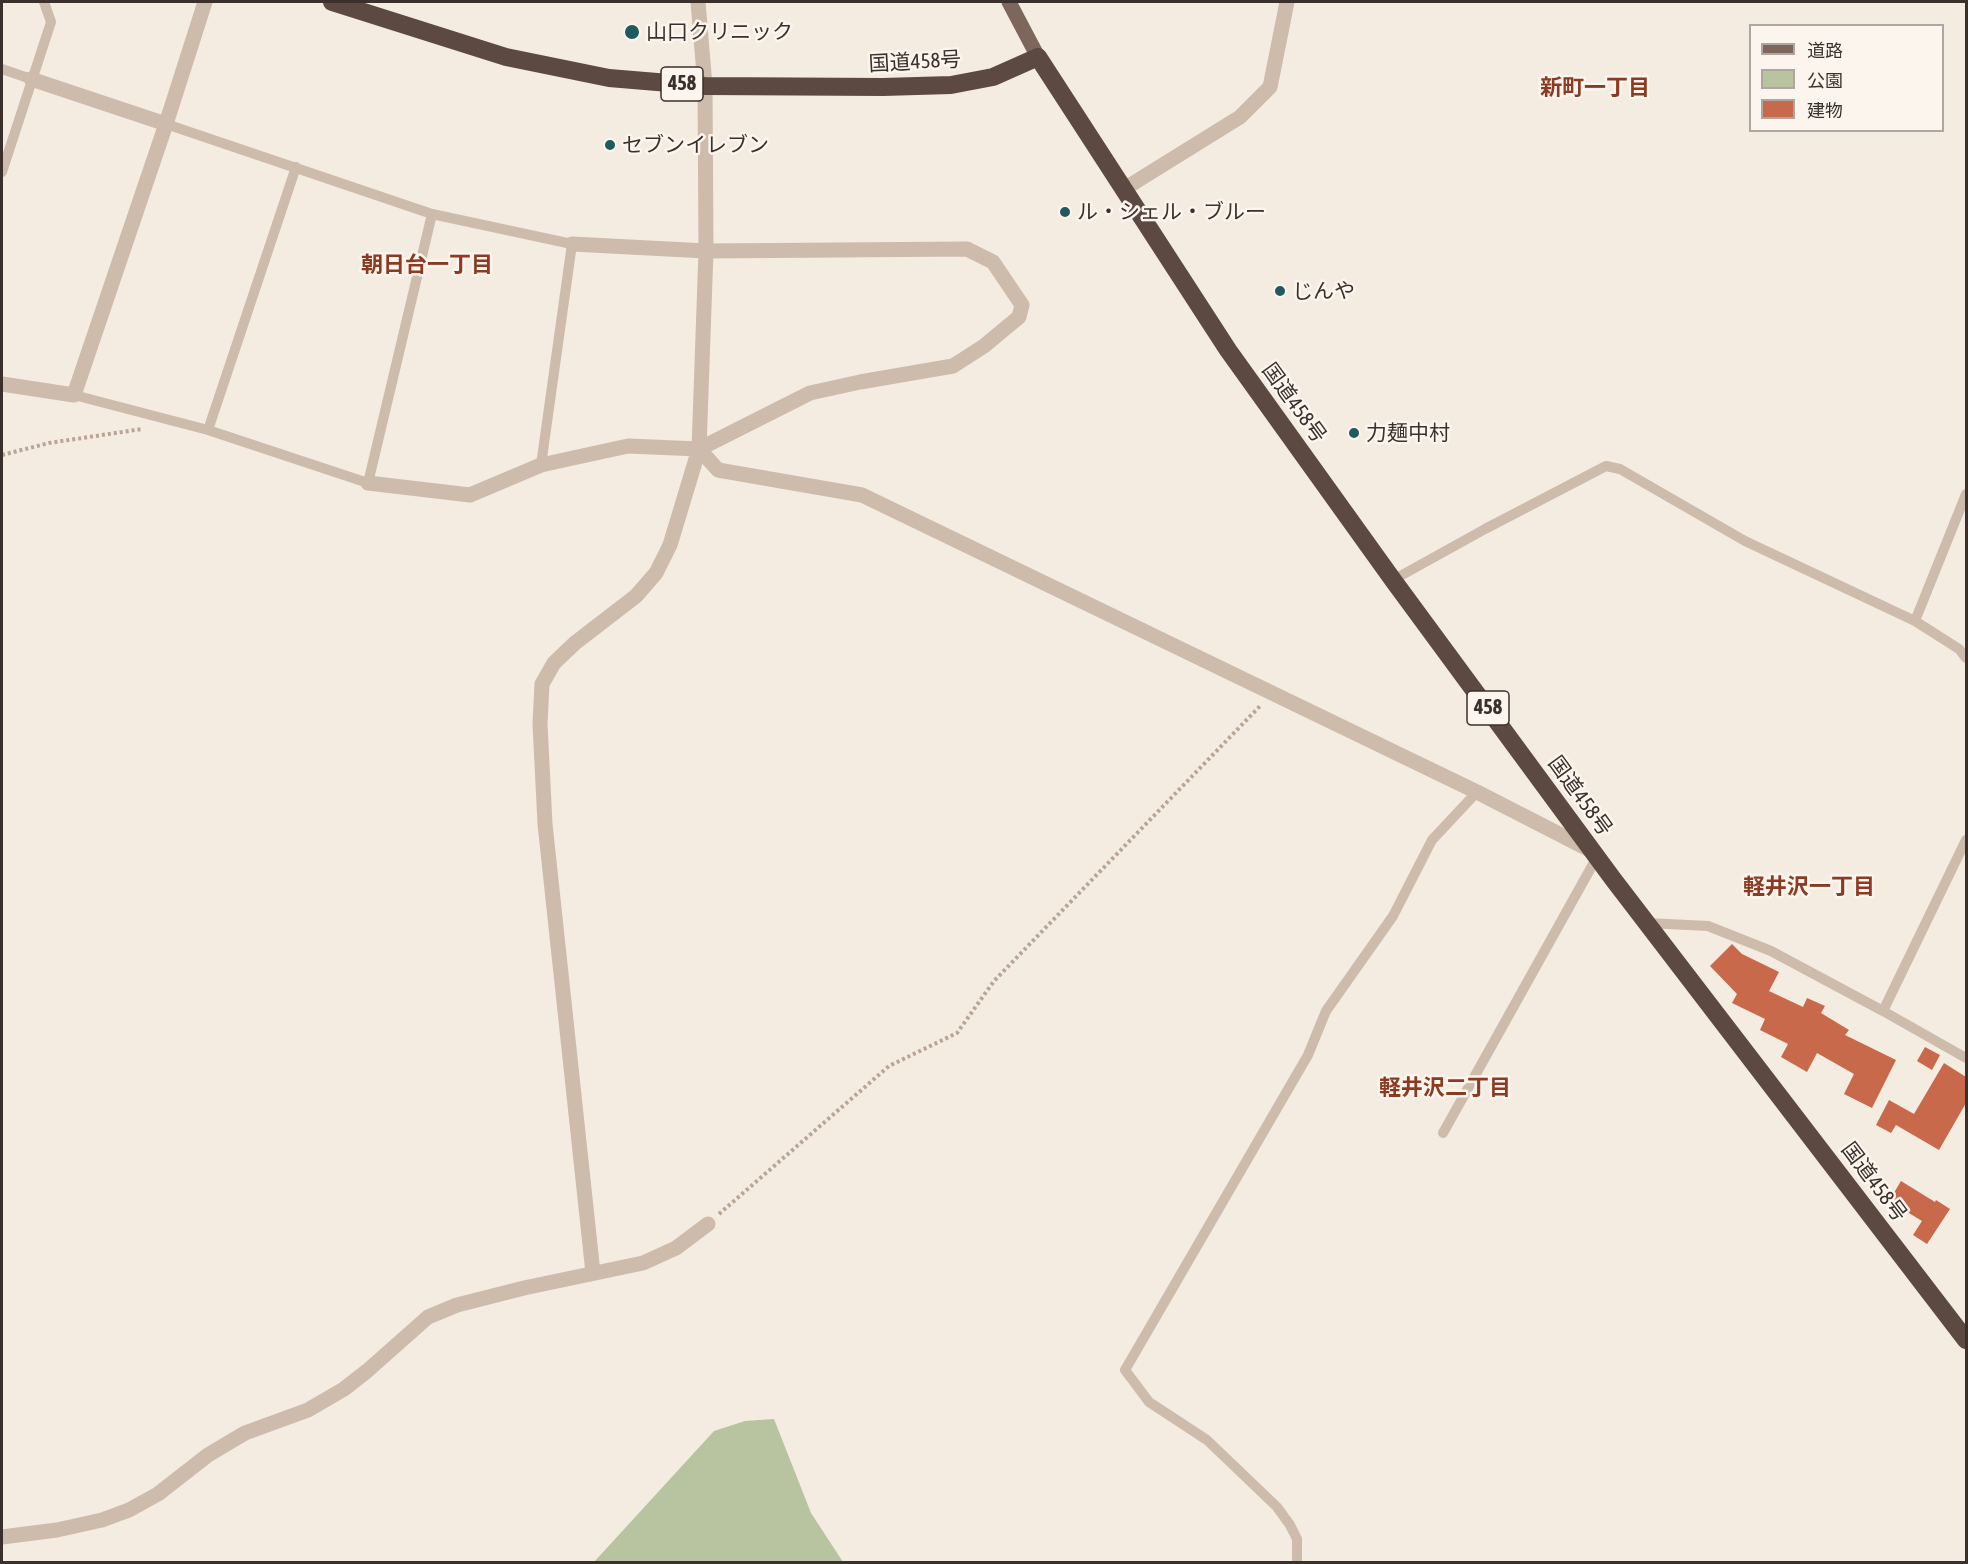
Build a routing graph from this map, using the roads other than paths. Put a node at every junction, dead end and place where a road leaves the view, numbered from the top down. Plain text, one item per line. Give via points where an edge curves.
1 (44, 2) edge
2 (205, 2) edge
3 (332, 2) edge
4 (698, 2) edge
5 (1009, 2) edge
6 (1287, 2) edge
7 (1038, 57) junction
8 (2, 69) edge
9 (31, 79) junction
10 (705, 86) junction
11 (166, 124) junction
12 (296, 166) junction
13 (2, 172) edge
14 (1124, 189) junction
15 (432, 214) junction
16 (572, 244) junction
17 (706, 251) junction
18 (2, 384) edge
19 (74, 395) junction
20 (208, 430) junction
21 (699, 449) junction
22 (541, 465) junction
23 (368, 483) junction
24 (1966, 494) edge
25 (1393, 580) junction
26 (1916, 621) junction
27 (1965, 654) edge
28 (1477, 792) junction
29 (1966, 840) edge
30 (1595, 854) junction
31 (1647, 923) junction
32 (1883, 1011) junction
33 (1966, 1058) edge
34 (1443, 1133) dead end
35 (708, 1224) road end
36 (593, 1273) junction
37 (1966, 1340) edge
38 (2, 1537) edge
39 (1297, 1563) edge

1 - 9 lane via 51,22
2 - 11 street
3 - 10 highway, 国道458号 / 458 via 506,57 609,78
4 - 10 street
5 - 7 main road
6 - 14 street via 1270,87 1240,117
7 - 10 highway, 国道458号 / 458 via 993,77 951,86
7 - 14 highway, 国道458号 / 458
8 - 9 lane
9 - 11 street
9 - 13 lane
10 - 17 street
11 - 12 lane
11 - 19 street
12 - 15 lane
12 - 20 lane
14 - 25 highway, 国道458号 / 458 via 1228,350
15 - 16 lane
15 - 23 lane
16 - 17 street
16 - 22 lane
17 - 21 street
17 - 21 street via 967,249 993,262 1022,305 1019,317 953,366 810,393
18 - 19 street
19 - 20 lane
20 - 23 lane
21 - 22 street via 628,446
21 - 28 street via 718,470 862,495
21 - 36 street via 670,545 656,573 636,596 554,663 542,684 545,824
22 - 23 street via 470,495
24 - 26 lane
25 - 26 lane via 1606,466 1620,469 1745,541
25 - 30 highway, 国道458号 / 458
26 - 27 lane
28 - 30 street
28 - 39 lane via 1432,840 1393,916 1326,1011 1308,1055 1125,1370 1149,1402 1207,1440 1277,1507 1297,1539
29 - 32 lane
30 - 31 highway, 国道458号 / 458
30 - 34 lane
31 - 32 lane via 1708,926 1771,951
31 - 37 highway, 国道458号 / 458
32 - 33 lane
35 - 36 street via 676,1248 643,1263
36 - 38 street via 457,1305 429,1317 344,1389 308,1410 245,1433 129,1510 57,1530

